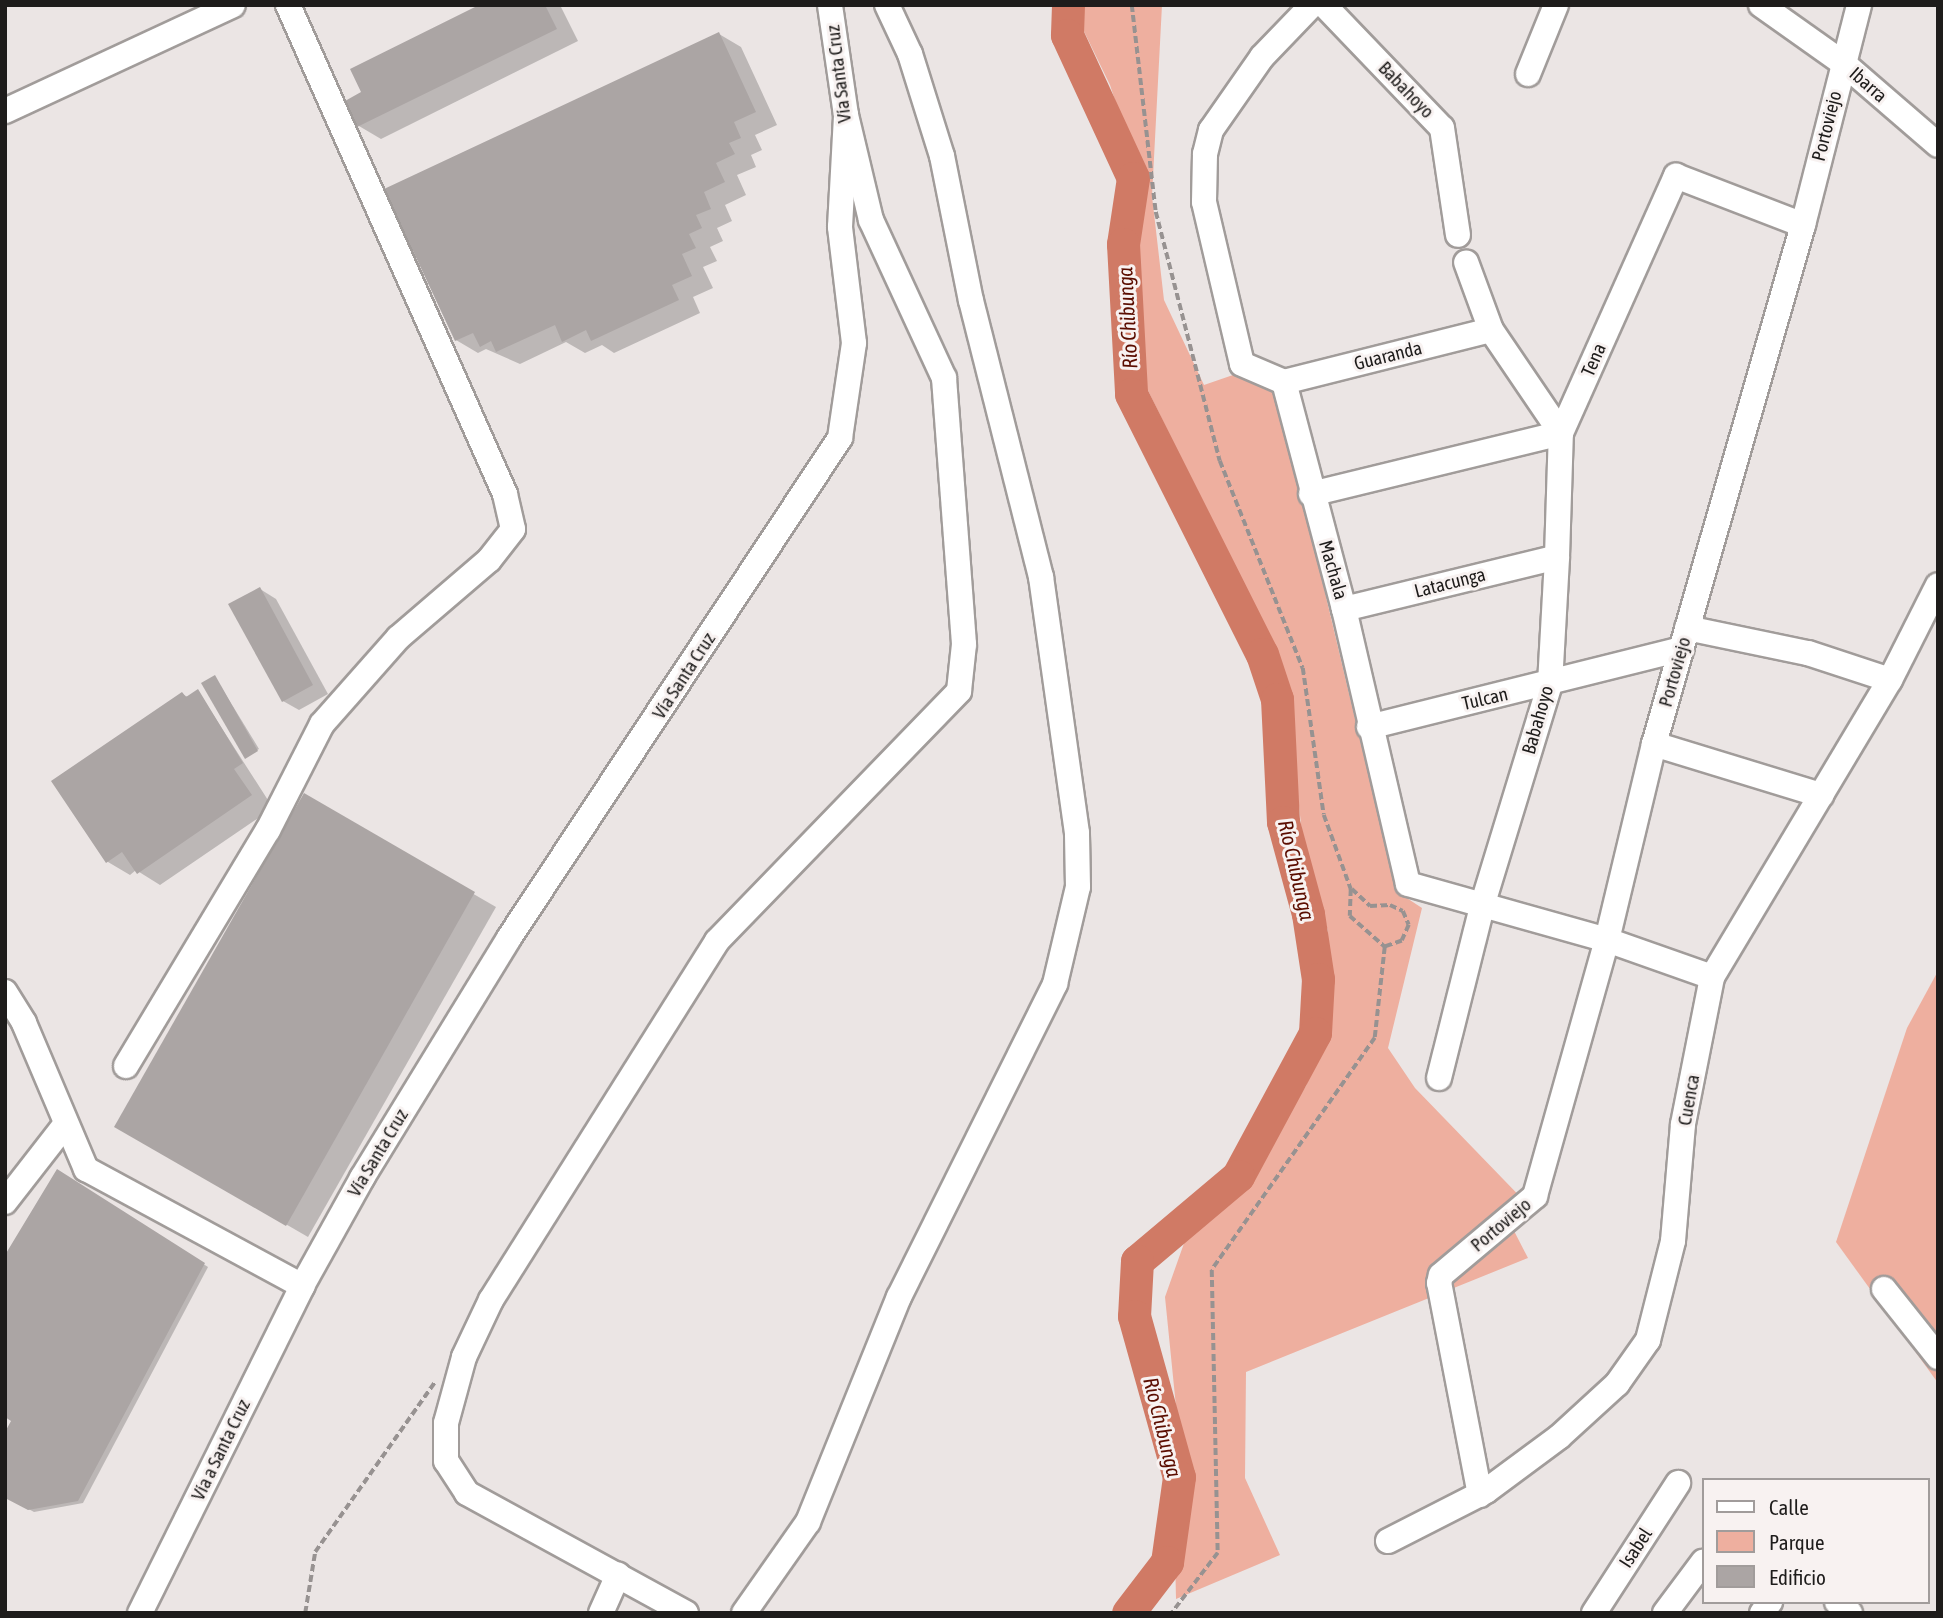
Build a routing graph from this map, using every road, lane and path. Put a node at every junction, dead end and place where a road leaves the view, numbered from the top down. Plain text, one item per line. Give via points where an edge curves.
1 (233, 5) edge
2 (288, 5) edge
3 (830, 5) edge
4 (887, 5) edge
5 (1132, 5) edge
6 (1312, 5) edge
7 (1324, 5) edge
8 (1556, 5) edge
9 (1761, 5) edge
10 (1859, 5) edge
11 (1843, 63) junction
12 (1528, 74) dead end
13 (5, 111) edge
14 (846, 115) junction
15 (1938, 145) edge
16 (1803, 225) junction
17 (1458, 235) dead end
18 (1466, 262) dead end
19 (1491, 330) junction
20 (1284, 382) junction
21 (1561, 433) junction
22 (1311, 494) junction
23 (1556, 557) junction
24 (1938, 585) edge
25 (1344, 608) junction
26 (1684, 639) junction
27 (1890, 680) junction
28 (1550, 684) junction
29 (1369, 727) junction
30 (1654, 744) junction
31 (1821, 795) junction
32 (1352, 889) junction
33 (1483, 902) junction
34 (1607, 940) junction
35 (1385, 947) junction
36 (1712, 977) junction
37 (5, 992) edge
38 (126, 1066) dead end
39 (1438, 1078) dead end
40 (65, 1125) junction
41 (5, 1202) edge
42 (302, 1286) junction
43 (1884, 1289) dead end
44 (1938, 1357) edge
45 (439, 1377) dead end
46 (1678, 1483) dead end
47 (1480, 1495) junction
48 (1388, 1541) dead end
49 (1702, 1563) edge
50 (618, 1575) junction
51 (140, 1613) edge
52 (305, 1613) edge
53 (601, 1613) edge
54 (687, 1613) edge
55 (744, 1613) edge
56 (1172, 1613) edge
57 (1594, 1613) edge
58 (1665, 1613) edge

1 - 13 street
2 - 38 street via 505,494 513,529 489,560 398,638 322,724 268,830
3 - 14 street, Vía Santa Cruz
4 - 55 street via 910,54 942,156 971,301 1041,577 1077,833 1078,887 1055,984 899,1297 808,1522
5 - 32 path via 1156,212 1220,461 1303,667 1324,815
6 - 20 street via 1262,57 1211,130 1205,154 1204,202 1242,364
7 - 17 street, Babahoyo via 1442,128
8 - 12 street
9 - 11 street, Ibarra
10 - 11 street, Portoviejo
11 - 15 street, Ibarra
11 - 16 street, Portoviejo
14 - 42 street, Vía Santa Cruz via 840,227 854,343 840,438 509,937
14 - 50 street via 871,220 944,378 963,665 958,691 717,941 505,1277 464,1357 446,1423 446,1461 467,1493
16 - 21 street, Tena via 1676,176
16 - 26 street, Portoviejo
18 - 19 street
19 - 20 street, Guaranda
19 - 21 street
20 - 22 street, Machala
21 - 22 street
21 - 23 street, Babahoyo
22 - 25 street, Machala
23 - 25 street, Latacunga
23 - 28 street, Babahoyo
24 - 27 street, Cuenca
25 - 29 street, Machala
26 - 27 street, Tulcan via 1808,653
26 - 28 street, Tulcan
26 - 30 street, Portoviejo
27 - 31 street, Cuenca
28 - 29 street, Tulcan
28 - 33 street, Babahoyo
29 - 33 street, Machala via 1408,884
30 - 31 street
30 - 34 street, Portoviejo
31 - 36 street, Cuenca
32 - 35 path via 1350,916
32 - 35 path via 1370,906 1390,905 1403,911 1409,925 1402,941
33 - 34 street, Machala
33 - 39 street, Babahoyo
34 - 36 street, Machala
34 - 47 street, Portoviejo via 1535,1196 1441,1275 1442,1301
35 - 56 path via 1375,1038 1212,1270 1217,1553
36 - 47 street, Cuenca via 1684,1125 1673,1241 1648,1340 1617,1384 1559,1437
37 - 40 street via 24,1023
40 - 41 street
40 - 42 street via 86,1169
42 - 51 street, Vía a Santa Cruz
43 - 44 street
45 - 52 path via 315,1552
46 - 57 street, Isabel
47 - 48 street, Cuenca
49 - 58 street
50 - 53 street
50 - 54 street

